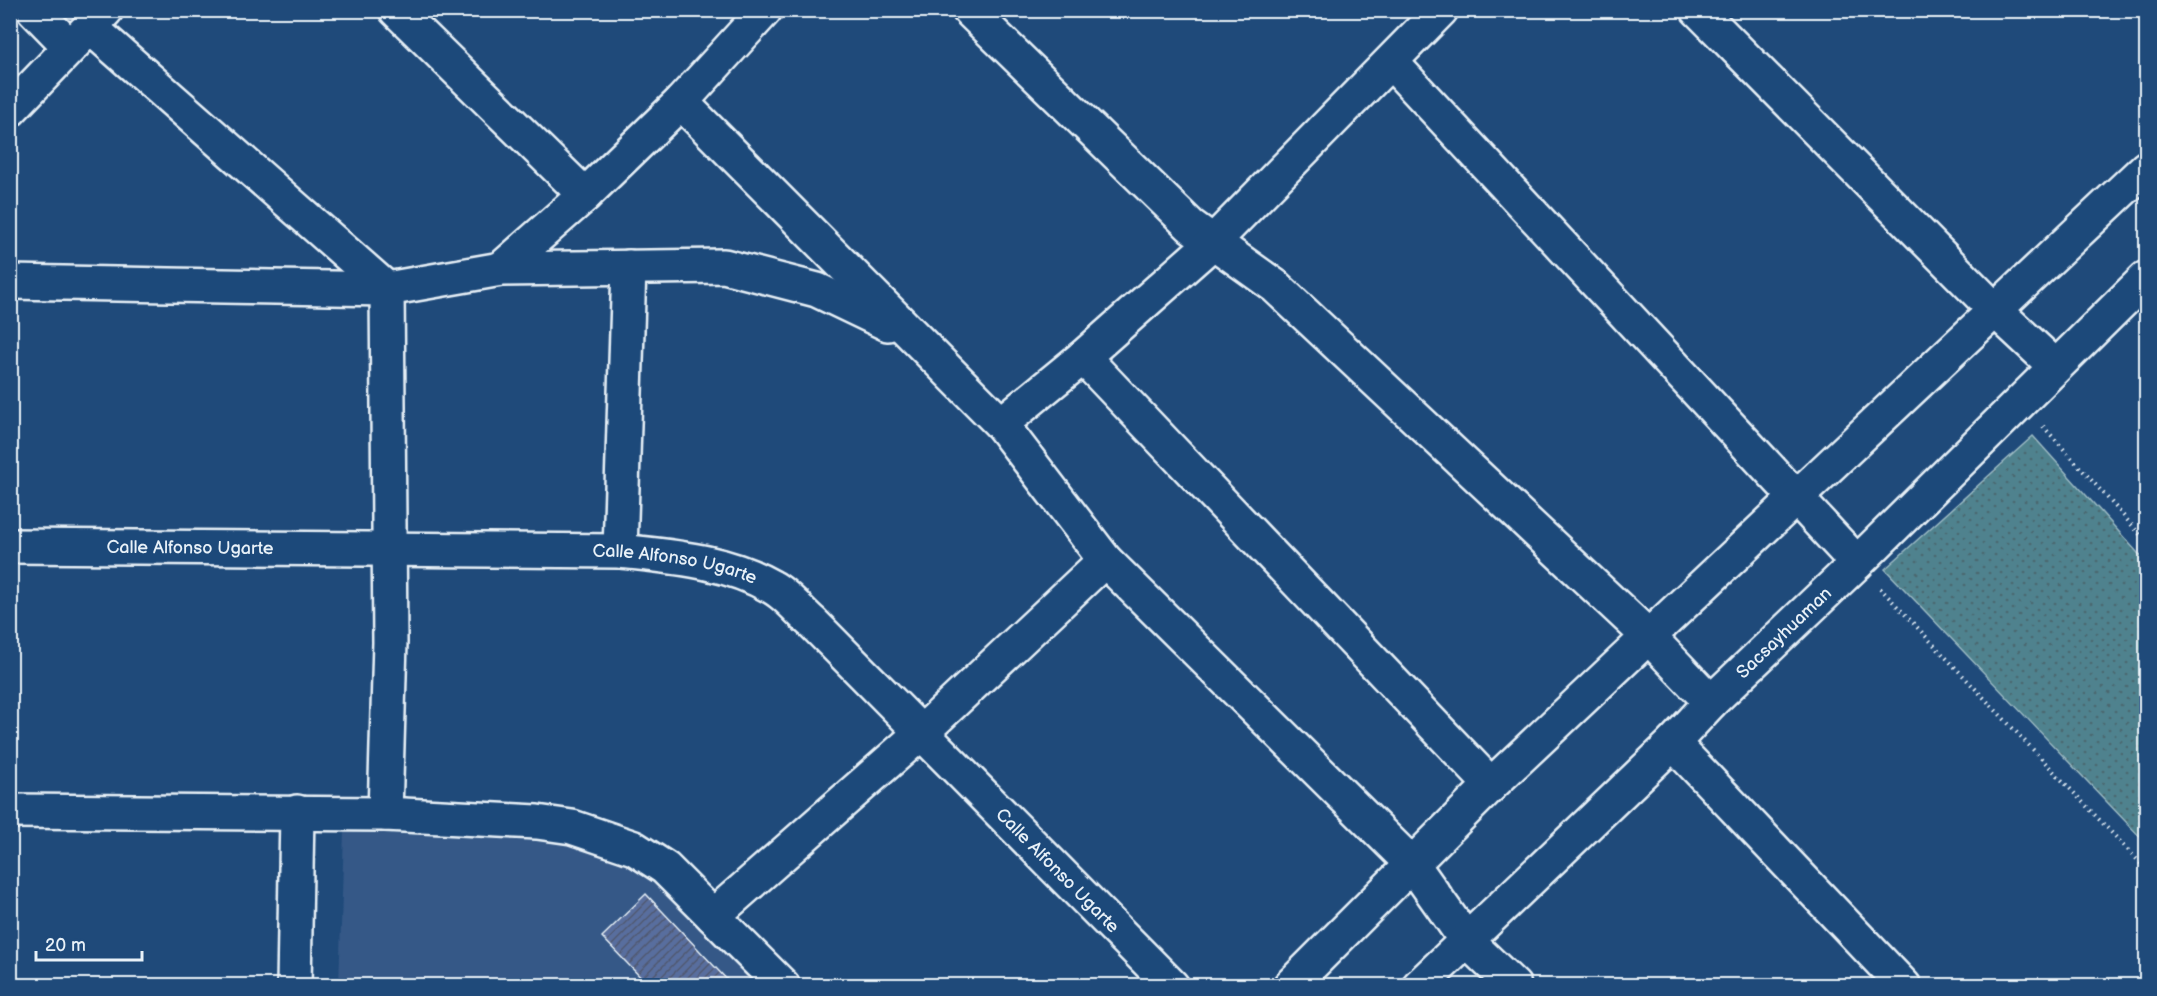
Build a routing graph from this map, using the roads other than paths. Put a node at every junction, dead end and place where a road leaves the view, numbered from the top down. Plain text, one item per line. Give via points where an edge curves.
1 (34, 10) edge
2 (396, 10) edge
3 (765, 10) edge
4 (969, 10) edge
5 (1441, 10) edge
6 (1698, 10) edge
7 (89, 28) edge
8 (1391, 62) junction
9 (681, 102) junction
10 (10, 110) edge
11 (2146, 168) edge
12 (585, 195) junction
13 (1212, 242) junction
14 (628, 267) junction
15 (501, 269) junction
16 (2146, 278) edge
17 (10, 282) edge
18 (387, 289) junction
19 (1995, 310) junction
20 (909, 334) junction
21 (1083, 357) junction
22 (2055, 366) junction
23 (1001, 424) junction
24 (1796, 498) junction
25 (10, 546) edge
26 (390, 547) junction
27 (620, 551) junction
28 (1105, 560) junction
29 (1857, 563) junction
30 (1648, 636) junction
31 (1711, 702) junction
32 (921, 733) junction
33 (1673, 743) junction
34 (1491, 785) junction
35 (10, 811) edge
36 (297, 812) junction
37 (385, 814) junction
38 (1413, 865) junction
39 (713, 916) junction
40 (1466, 940) junction
41 (294, 986) edge
42 (783, 986) edge
43 (1172, 986) edge
44 (1290, 986) edge
45 (1419, 986) edge
46 (1514, 986) edge
47 (1904, 986) edge

1 - 7 street
2 - 12 street
3 - 9 street
4 - 13 street
5 - 8 street
6 - 19 street
7 - 10 street
7 - 18 street
8 - 13 street
8 - 24 street
9 - 12 street
9 - 20 street
11 - 19 street
12 - 15 street
13 - 21 street
13 - 30 street via 1275,286
14 - 15 street
14 - 20 street via 724,266 770,276 817,290
14 - 27 street
15 - 18 street
16 - 22 street, Sacsayhuaman
17 - 18 street
18 - 26 street
19 - 22 street
19 - 24 street
20 - 23 street
21 - 23 street
21 - 34 street
22 - 29 street, Sacsayhuaman
23 - 28 street
24 - 29 street
24 - 30 street
25 - 26 street, Calle Alfonso Ugarte
26 - 27 street, Calle Alfonso Ugarte
26 - 37 street
27 - 32 street, Calle Alfonso Ugarte via 730,568 773,587
28 - 32 street
28 - 38 street
29 - 31 street, Sacsayhuaman
30 - 31 street
30 - 34 street
31 - 33 street, Sacsayhuaman
32 - 39 street
32 - 43 street, Calle Alfonso Ugarte
33 - 40 street, Sacsayhuaman
33 - 47 street
34 - 38 street
35 - 36 street
36 - 37 street
36 - 41 street
37 - 39 street via 537,822 598,834 634,848 665,868
38 - 40 street
38 - 44 street
39 - 42 street
40 - 45 street, Sacsayhuaman
40 - 46 street

